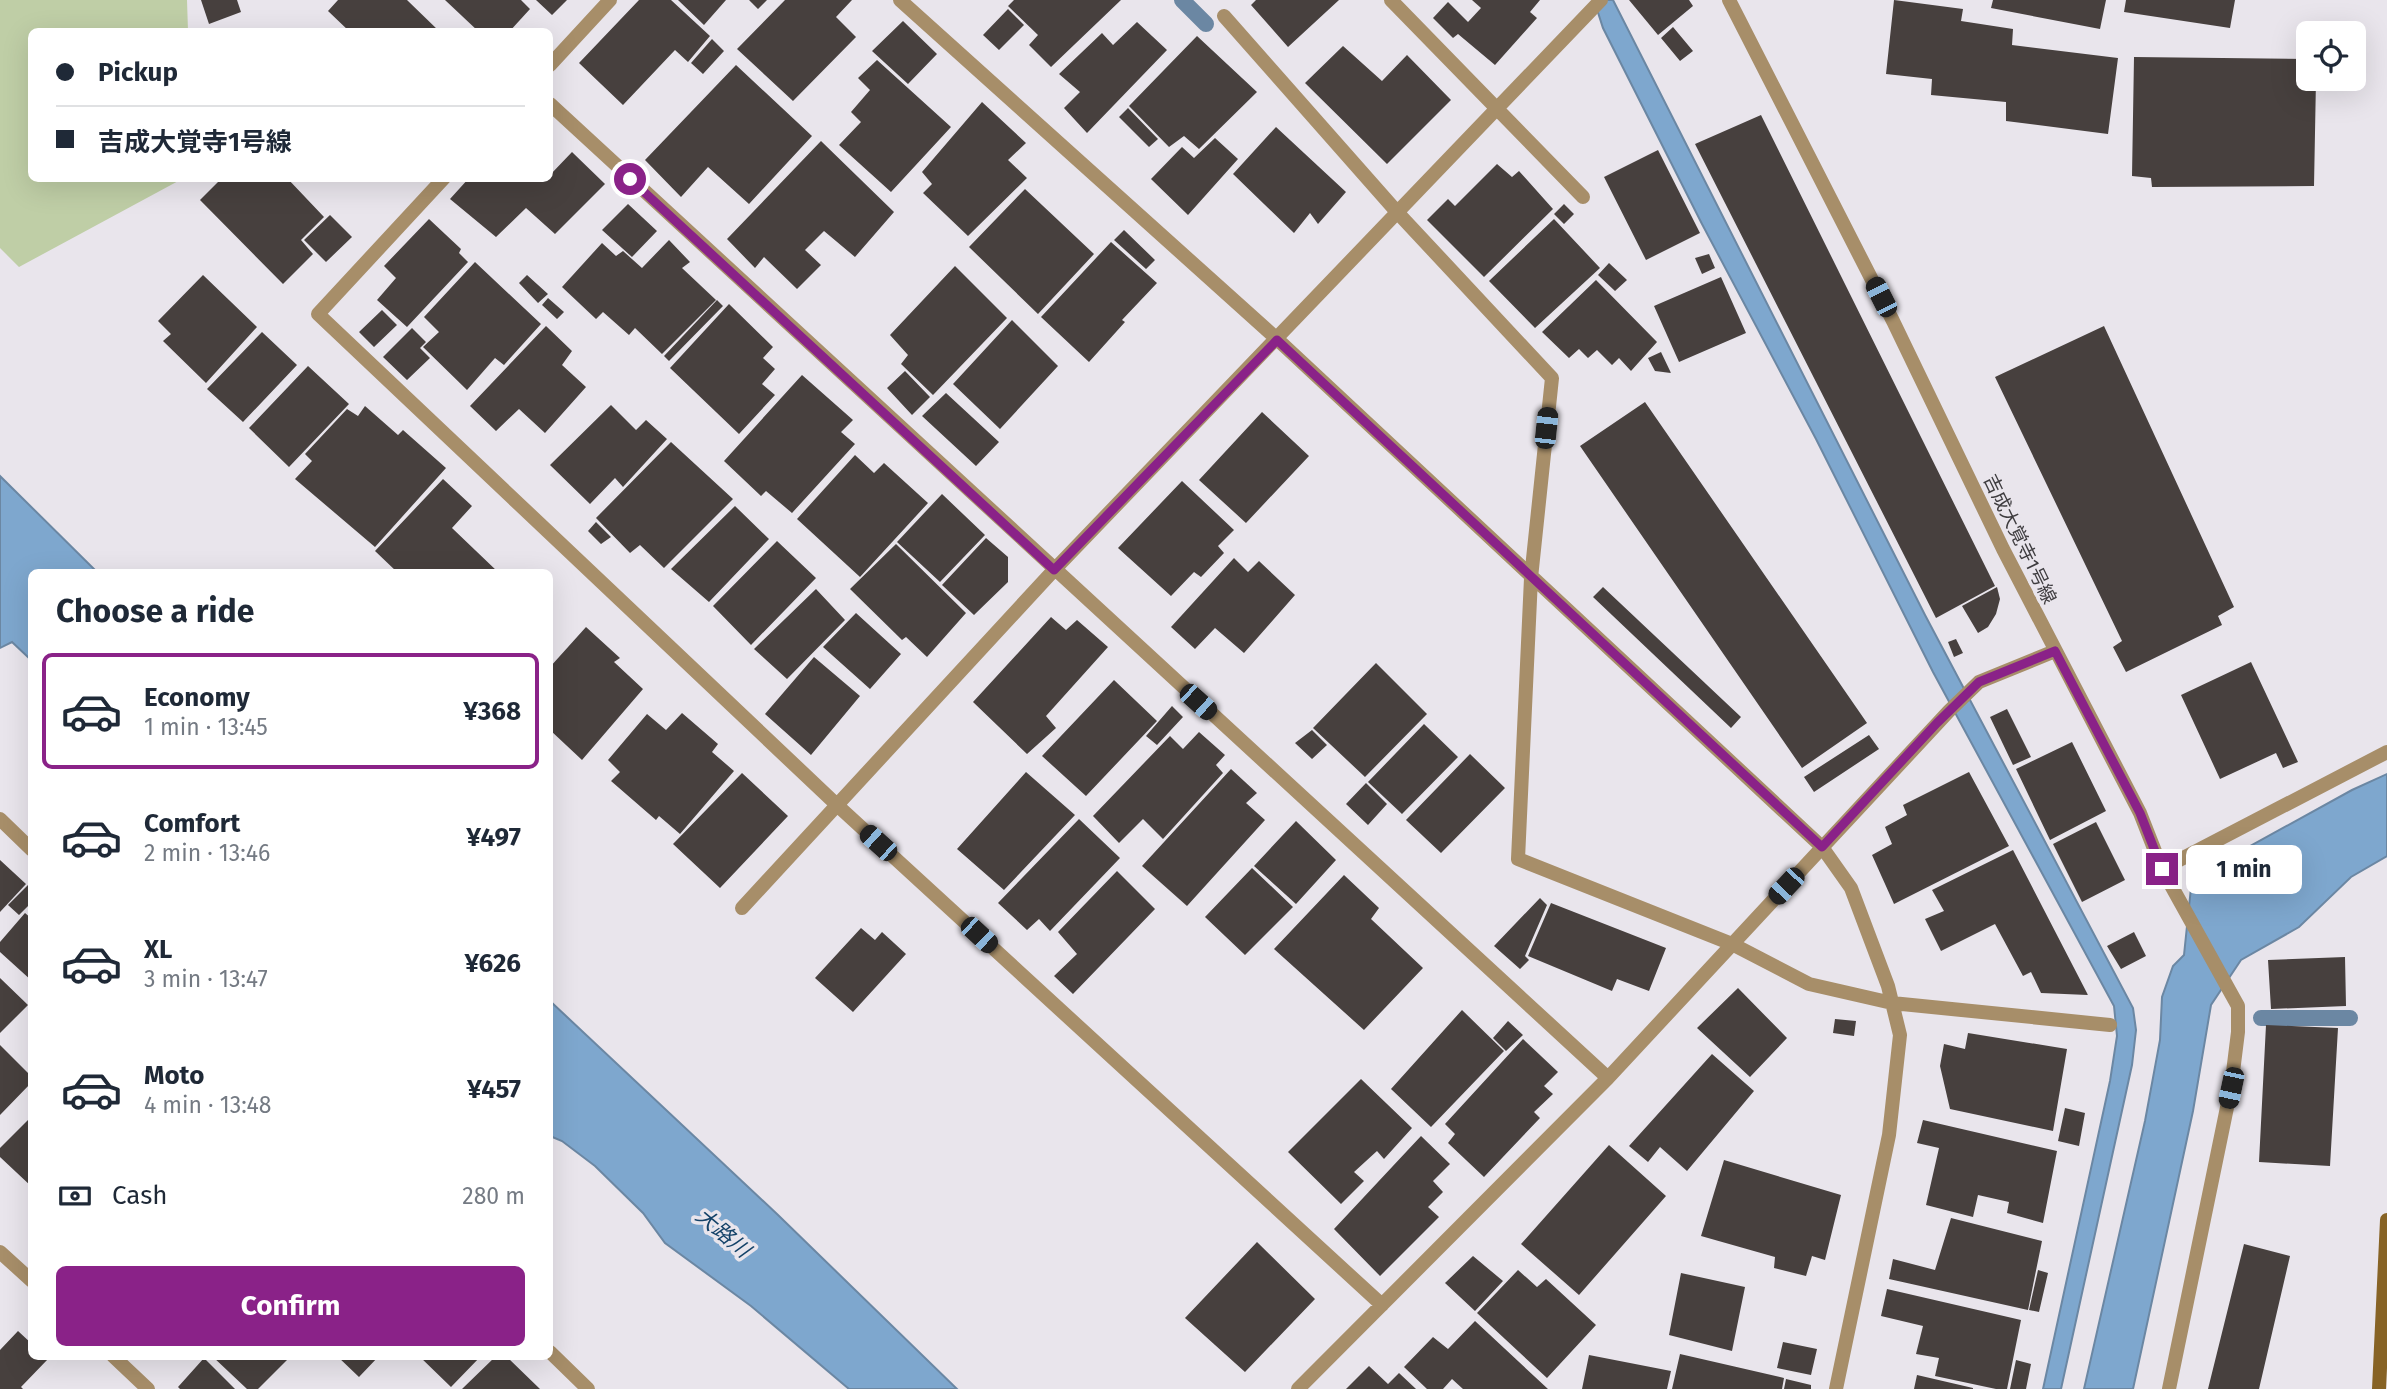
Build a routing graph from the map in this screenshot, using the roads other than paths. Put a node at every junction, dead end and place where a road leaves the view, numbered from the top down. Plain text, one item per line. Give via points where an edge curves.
1 (610, 0) edge
2 (900, 0) edge
3 (1391, 0) edge
4 (1601, 0) edge
5 (1729, 0) edge
6 (1224, 16) dead end
7 (553, 62) edge
8 (553, 107) edge
9 (1496, 109) junction
10 (440, 182) edge
11 (1583, 197) dead end
12 (1397, 212) junction
13 (1277, 340) junction
14 (1054, 570) junction
15 (1531, 578) junction
16 (2055, 651) junction
17 (2387, 752) edge
18 (838, 806) junction
19 (0, 820) edge
20 (28, 846) edge
21 (1822, 847) junction
22 (2162, 869) junction
23 (742, 908) dead end
24 (1732, 944) junction
25 (1892, 1003) junction
26 (2110, 1026) dead end
27 (1608, 1078) junction
28 (2387, 1220) edge
29 (0, 1252) edge
30 (28, 1277) edge
31 (1382, 1305) junction
32 (553, 1355) edge
33 (117, 1360) edge
34 (1300, 1388) edge
35 (148, 1389) edge
36 (588, 1389) edge
37 (1836, 1389) edge
38 (2169, 1389) edge
39 (2379, 1389) edge

1 - 7 street
2 - 13 street
3 - 9 street
4 - 9 street
5 - 16 street, 吉成大覚寺1号線
6 - 12 street
8 - 14 street
9 - 11 street
9 - 12 street
10 - 18 street via 318,314
12 - 13 street
12 - 15 street via 1552,378
13 - 14 street
13 - 15 street
14 - 18 street
14 - 27 street
15 - 21 street
15 - 24 street via 1518,859
16 - 21 street via 1979,682
16 - 22 street, 吉成大覚寺1号線 via 2140,813
17 - 22 street
18 - 23 street
18 - 31 street
19 - 20 street
21 - 24 street
21 - 25 street via 1851,888
22 - 38 street, 吉成大覚寺1号線 via 2238,1006 2231,1088
24 - 25 street via 1809,984
24 - 27 street
25 - 26 street
25 - 37 street via 1900,1035 1889,1135
27 - 31 street
28 - 39 main road
29 - 30 street
31 - 34 street
32 - 36 street
33 - 35 street

